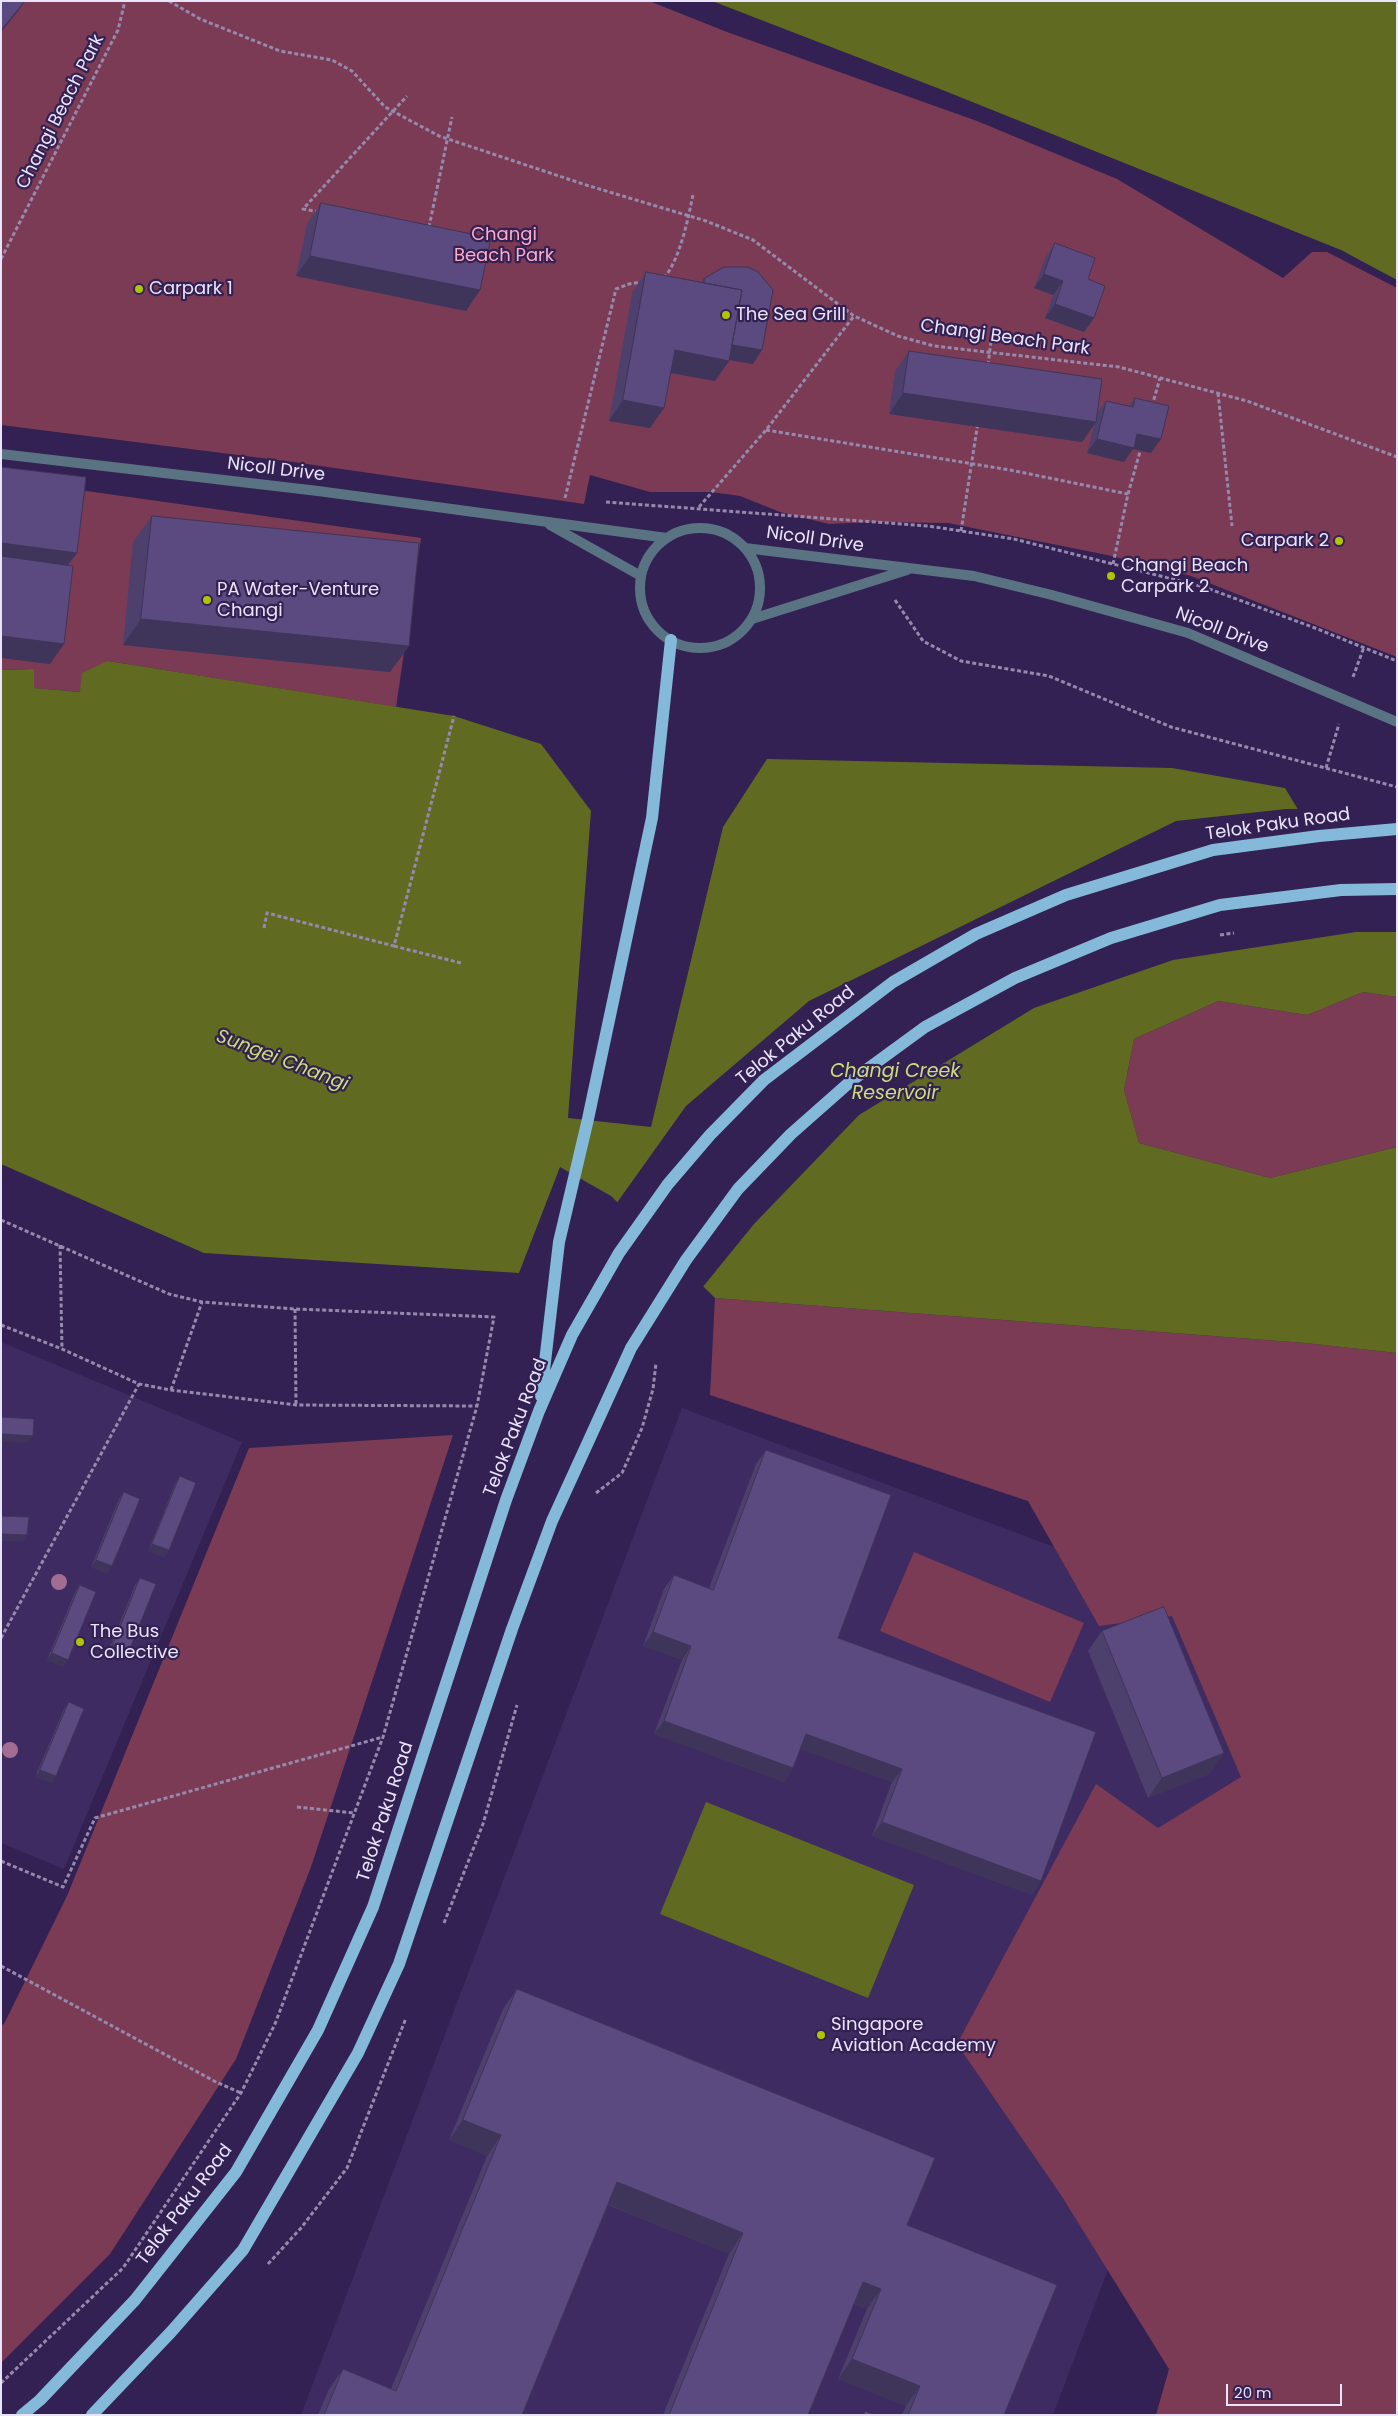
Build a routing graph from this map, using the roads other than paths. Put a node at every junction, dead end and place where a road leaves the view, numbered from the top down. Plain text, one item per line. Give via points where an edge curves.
1 (1, 454) edge
2 (546, 522) junction
3 (667, 538) junction
4 (746, 548) junction
5 (910, 569) junction
6 (641, 576) junction
7 (752, 619) junction
8 (671, 640) junction
9 (1397, 722) edge
10 (1397, 829) edge
11 (1397, 889) edge
12 (539, 1410) junction
13 (22, 2415) edge
14 (92, 2415) edge

1 - 2 street, Nicoll Drive via 318,491
2 - 3 street, Nicoll Drive
2 - 6 street, Nicoll Drive
3 - 4 street, Nicoll Drive via 688,529 707,528 727,533
3 - 6 street, Nicoll Drive via 651,552
4 - 5 street, Nicoll Drive
4 - 7 street, Nicoll Drive via 754,560 761,583 760,599
5 - 7 street, Nicoll Drive
5 - 9 street, Nicoll Drive via 974,576 1188,633
6 - 8 street, Nicoll Drive via 640,594 645,613 654,627
7 - 8 street, Nicoll Drive via 736,636 714,646 691,647
8 - 12 main road via 652,818 559,1242
10 - 12 main road, Telok Paku Road via 1309,837 1194,855 1066,894 976,934 893,982 764,1080 668,1184 619,1253 572,1335
11 - 14 main road via 1341,890 1220,905 1111,938 1016,978 925,1027 851,1081 791,1134 738,1189 686,1260 631,1348 552,1521 512,1629 399,1964 358,2053 243,2250
12 - 13 main road, Telok Paku Road via 506,1500 373,1907 318,2030 230,2179 135,2300

